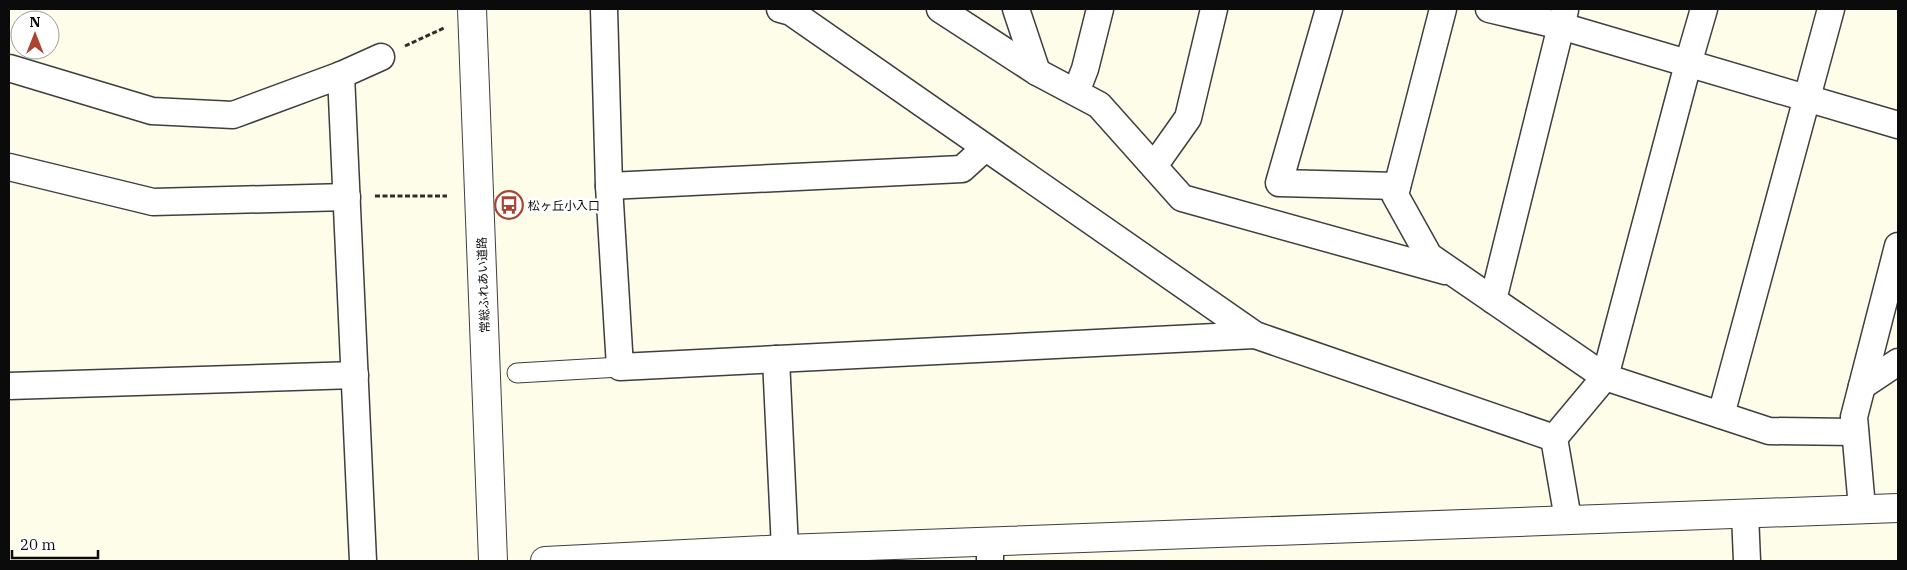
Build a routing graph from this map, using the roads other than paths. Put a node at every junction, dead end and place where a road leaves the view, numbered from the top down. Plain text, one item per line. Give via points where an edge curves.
1 (472, 9) edge
2 (604, 9) edge
3 (780, 9) edge
4 (940, 9) edge
5 (1016, 9) edge
6 (1100, 9) edge
7 (1214, 9) edge
8 (1329, 9) edge
9 (1443, 9) edge
10 (1489, 9) edge
11 (1704, 9) edge
12 (1831, 9) edge
13 (1563, 18) edge
14 (382, 57) road end
15 (1688, 64) junction
16 (9, 68) edge
17 (1037, 72) junction
18 (341, 75) junction
19 (1076, 92) junction
20 (1807, 98) junction
21 (1898, 125) edge
22 (984, 148) junction
23 (1154, 166) junction
24 (9, 167) edge
25 (609, 186) junction
26 (1397, 186) junction
27 (347, 197) junction
28 (1898, 246) edge
29 (1453, 273) junction
30 (1493, 300) junction
31 (1255, 335) junction
32 (776, 359) junction
33 (1898, 362) edge
34 (620, 367) junction
35 (517, 373) dead end
36 (355, 375) junction
37 (1605, 377) junction
38 (9, 386) edge
39 (1862, 386) junction
40 (1721, 415) junction
41 (1855, 432) junction
42 (1554, 438) junction
43 (1862, 508) junction
44 (1898, 508) edge
45 (1745, 514) junction
46 (1568, 519) junction
47 (785, 549) junction
48 (990, 552) edge
49 (626, 559) edge
50 (364, 561) edge
51 (493, 561) edge
52 (545, 561) edge
53 (1747, 561) edge

1 - 51 street, 常総ふれあい道路
2 - 25 street
3 - 22 street via 791,12
4 - 17 street
5 - 17 street
6 - 19 street
7 - 23 street via 1188,118
8 - 26 street via 1279,183
9 - 26 street
10 - 13 street
11 - 15 street
12 - 20 street
13 - 15 street
13 - 30 street
14 - 18 street
15 - 20 street
15 - 37 street
16 - 18 street via 152,111 233,115
17 - 19 street
18 - 27 street
19 - 23 street via 1099,105
20 - 21 street
20 - 40 street
22 - 25 street via 962,169
22 - 31 street
23 - 29 street via 1182,198
24 - 27 street via 153,202
25 - 34 street
26 - 29 street via 1395,195 1428,256
27 - 36 street
28 - 39 street
29 - 30 street
30 - 37 street
31 - 32 street
31 - 42 street
32 - 34 street
32 - 47 street
33 - 39 street
34 - 35 street
36 - 38 street
36 - 50 street
37 - 40 street
37 - 42 street
39 - 41 street via 1854,417
40 - 41 street via 1769,431
41 - 43 street
42 - 46 street
43 - 44 street
43 - 45 street
45 - 46 street
45 - 53 street
46 - 48 street
47 - 48 street
47 - 49 street
49 - 52 street

